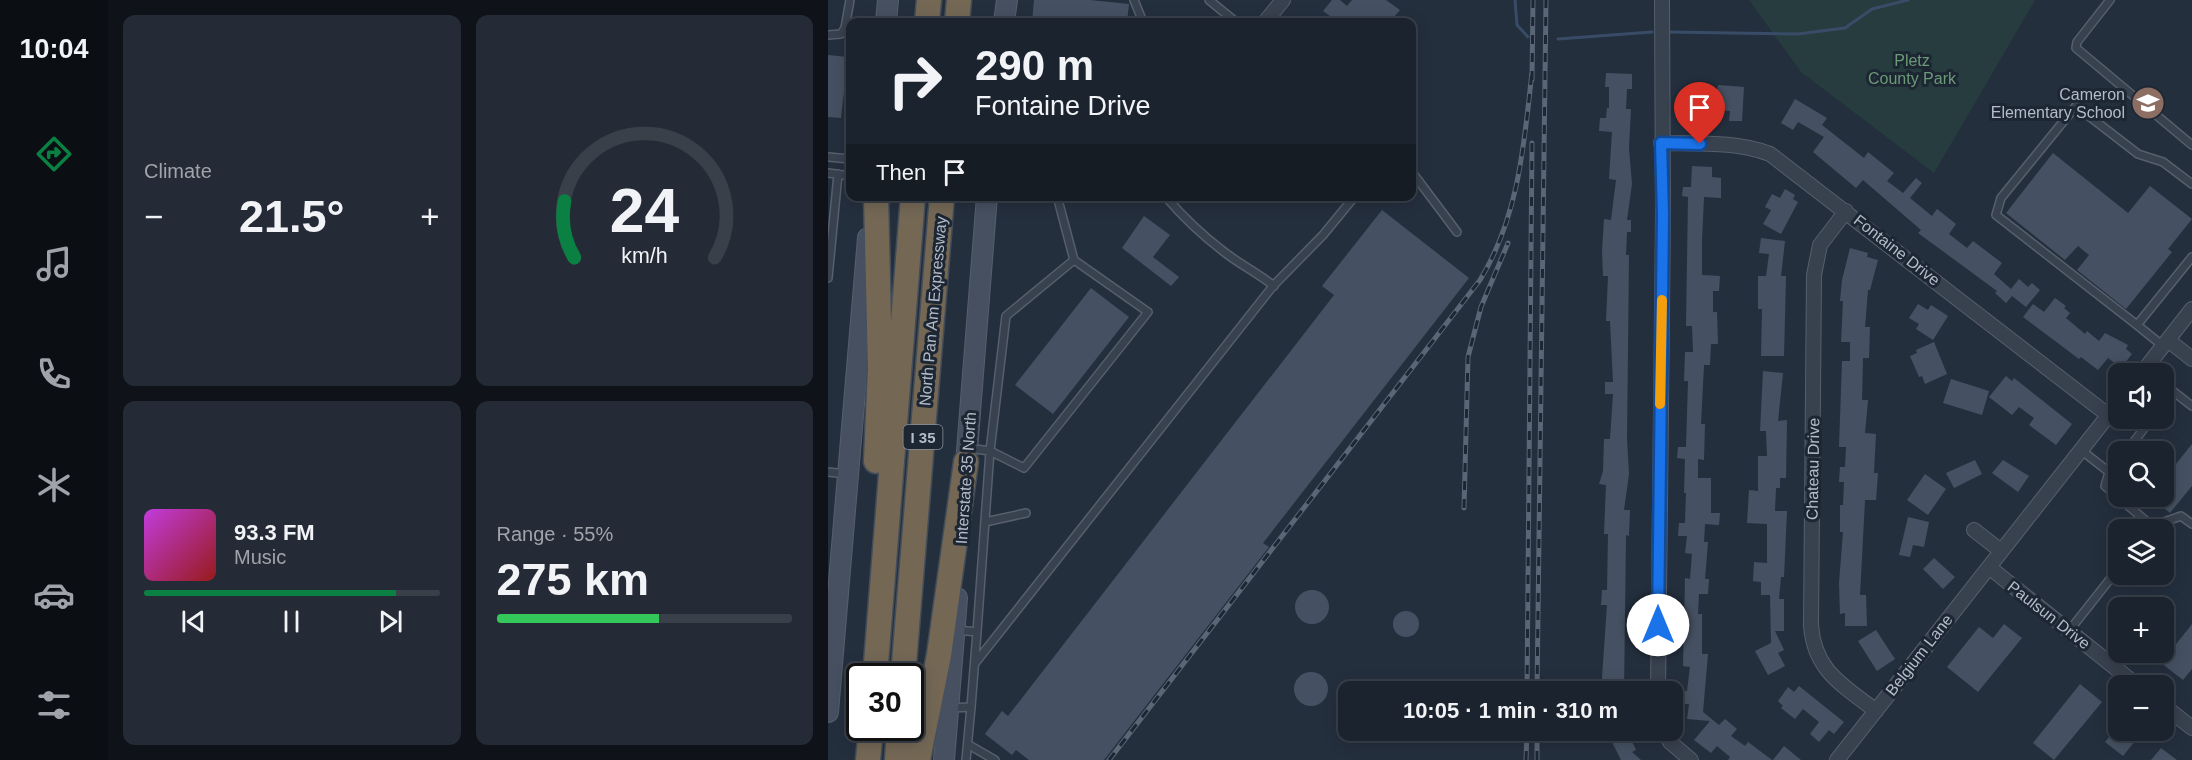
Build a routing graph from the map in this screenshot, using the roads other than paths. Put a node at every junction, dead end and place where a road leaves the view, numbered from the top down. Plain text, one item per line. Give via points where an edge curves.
1 (850, 0) edge
2 (888, 0) edge
3 (929, 0) edge
4 (959, 0) edge
5 (1007, 0) edge
6 (1134, 0) edge
7 (1209, 0) edge
8 (1283, 0) edge
9 (1662, 0) edge
10 (2110, 0) edge
11 (847, 18) edge
12 (886, 18) edge
13 (927, 18) edge
14 (957, 18) edge
15 (1005, 18) edge
16 (1141, 18) edge
17 (1231, 18) edge
18 (1268, 18) edge
19 (846, 22) edge
20 (828, 35) edge
21 (1661, 143) junction
22 (2192, 145) edge
23 (828, 157) edge
24 (846, 159) edge
25 (828, 173) edge
26 (838, 174) junction
27 (846, 175) edge
28 (1416, 177) edge
29 (2192, 184) edge
30 (871, 201) edge
31 (876, 201) edge
32 (912, 201) edge
33 (942, 201) edge
34 (987, 201) edge
35 (1058, 201) edge
36 (1169, 201) edge
37 (1351, 201) edge
38 (1846, 211) junction
39 (1457, 232) dead end
40 (2192, 257) edge
41 (1074, 260) junction
42 (828, 278) edge
43 (1274, 285) junction
44 (2191, 313) edge
45 (2137, 325) junction
46 (2165, 343) junction
47 (2192, 359) edge
48 (2150, 363) edge
49 (2174, 392) edge
50 (2192, 406) edge
51 (2108, 415) joint
52 (2144, 429) edge
53 (2134, 441) edge
54 (2081, 450) junction
55 (990, 451) junction
56 (967, 455) junction
57 (2108, 471) edge
58 (828, 472) edge
59 (849, 474) junction
60 (2128, 507) edge
61 (1026, 513) dead end
62 (2141, 519) edge
63 (2174, 519) edge
64 (985, 522) junction
65 (2192, 524) edge
66 (1974, 530) dead end
67 (2001, 551) junction
68 (1989, 567) junction
69 (2108, 582) edge
70 (955, 630) junction
71 (2069, 631) junction
72 (977, 632) junction
73 (831, 660) edge
74 (867, 663) edge
75 (875, 663) edge
76 (904, 663) edge
77 (975, 663) junction
78 (2124, 675) edge
79 (1658, 681) edge
80 (971, 707) junction
81 (949, 708) junction
82 (1876, 711) junction
83 (828, 712) edge
84 (2174, 714) edge
85 (2192, 728) edge
86 (863, 741) edge
87 (870, 741) edge
88 (898, 741) edge
89 (1669, 741) edge
90 (969, 745) junction
91 (862, 760) edge
92 (868, 760) edge
93 (897, 760) edge
94 (918, 760) edge
95 (944, 760) edge
96 (966, 760) edge
97 (995, 760) edge
98 (1691, 760) edge
99 (1837, 760) edge

1 - 11 lane
2 - 12 main road
3 - 13 highway
4 - 14 highway
5 - 15 main road
6 - 16 lane
7 - 17 lane
8 - 18 street
9 - 21 street
10 - 22 lane via 2076,48
19 - 20 lane via 841,34
21 - 38 street, Fontaine Drive via 1719,144 1758,150
21 - 79 street
23 - 24 lane
25 - 26 lane
26 - 27 lane
26 - 42 lane
28 - 39 lane
29 - 45 lane via 2163,162 2138,154 2076,106 2001,198 1996,216
30 - 59 main road
31 - 74 highway via 880,368
32 - 75 highway, North Pan Am Expressway / I 35
33 - 76 highway, North Pan Am Expressway / I 35
34 - 56 main road, Interstate 35 North
35 - 41 lane
36 - 43 lane via 1225,253
37 - 43 lane
38 - 51 street, Fontaine Drive
38 - 82 street, Chateau Drive via 1820,245 1814,275 1811,625 1812,640 1822,665
40 - 45 lane
41 - 55 lane via 1006,316
41 - 55 lane via 1148,312 1024,468
43 - 77 lane
44 - 46 street
45 - 46 lane
46 - 47 street
46 - 48 street
49 - 50 lane
51 - 54 street, Belgium Lane
52 - 53 lane
54 - 57 lane
54 - 67 street, Belgium Lane
55 - 56 lane
55 - 64 lane
56 - 70 main road, Interstate 35 North
56 - 94 highway via 939,655
58 - 59 lane
59 - 73 main road
60 - 62 lane
61 - 64 lane
63 - 65 lane via 2181,516
64 - 72 lane
66 - 67 street
67 - 68 street, Belgium Lane
68 - 71 street, Paulsun Drive
68 - 82 street, Belgium Lane
69 - 71 lane
70 - 72 lane
70 - 81 main road, Interstate 35 North
71 - 78 street, Paulsun Drive
72 - 77 lane
73 - 83 main road
77 - 80 lane
80 - 81 lane
80 - 90 lane
81 - 95 main road, Interstate 35 North
82 - 99 street, Belgium Lane
84 - 85 street
86 - 91 highway
87 - 92 highway
88 - 93 highway
89 - 98 street
90 - 96 lane
90 - 97 lane

